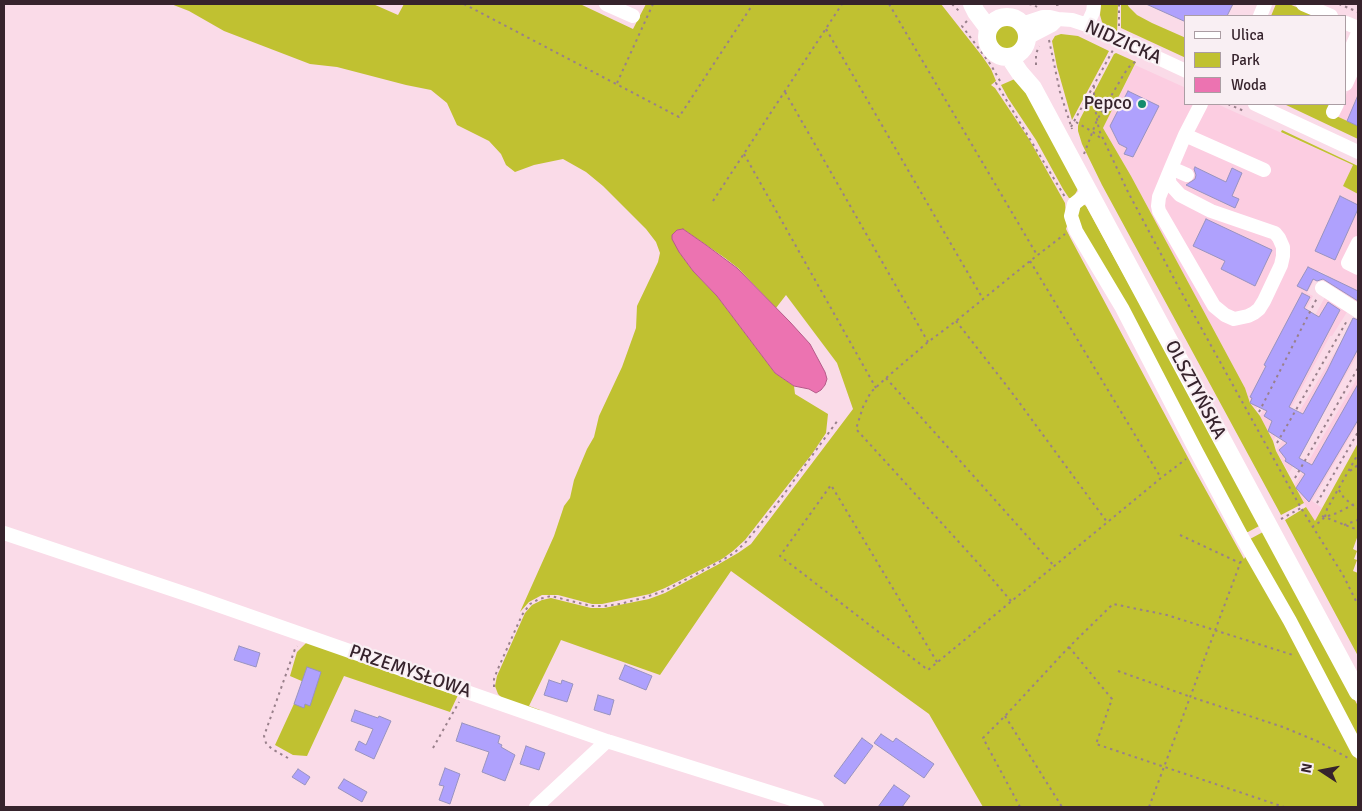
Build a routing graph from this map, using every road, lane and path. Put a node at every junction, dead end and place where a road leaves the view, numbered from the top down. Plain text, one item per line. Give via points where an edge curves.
1 (464, 4) edge
2 (606, 4) edge
3 (653, 4) edge
4 (753, 4) edge
5 (842, 4) edge
6 (889, 4) edge
7 (982, 4) edge
8 (1094, 4) edge
9 (1303, 4) edge
10 (1338, 4) edge
11 (970, 12) edge
12 (1358, 12) edge
13 (1329, 15) edge
14 (632, 16) dead end
15 (994, 23) junction
16 (1087, 25) junction
17 (826, 29) junction
18 (1358, 33) edge
19 (1048, 36) dead end
20 (1117, 40) junction
21 (1049, 41) junction
22 (1028, 43) junction
23 (1358, 57) edge
24 (1347, 58) edge
25 (1137, 61) dead end
26 (1036, 66) dead end
27 (1184, 70) edge
28 (1347, 82) edge
29 (617, 84) junction
30 (1094, 86) junction
31 (785, 92) junction
32 (1200, 105) edge
33 (1257, 105) edge
34 (1097, 120) junction
35 (1075, 122) junction
36 (1093, 132) junction
37 (1185, 135) junction
38 (1104, 142) junction
39 (1358, 152) edge
40 (744, 154) junction
41 (1084, 154) dead end
42 (1264, 170) dead end
43 (1170, 171) junction
44 (1188, 176) dead end
45 (1088, 192) junction
46 (714, 202) dead end
47 (1074, 204) junction
48 (1075, 227) junction
49 (1358, 243) edge
50 (1037, 255) junction
51 (1030, 261) junction
52 (1358, 268) edge
53 (1322, 288) joint
54 (983, 298) junction
55 (1356, 309) edge
56 (956, 321) junction
57 (928, 342) junction
58 (1358, 368) edge
59 (886, 378) junction
60 (876, 388) junction
61 (1260, 412) dead end
62 (838, 420) dead end
63 (1358, 432) edge
64 (1278, 443) dead end
65 (1196, 452) junction
66 (1358, 454) edge
67 (1358, 465) edge
68 (1348, 473) junction
69 (1160, 478) junction
70 (1294, 478) dead end
71 (1338, 489) junction
72 (1358, 502) edge
73 (1317, 503) dead end
74 (1354, 505) junction
75 (1300, 508) junction
76 (1358, 509) edge
77 (1287, 515) dead end
78 (1323, 517) junction
79 (1358, 520) edge
80 (1107, 522) junction
81 (1344, 525) junction
82 (1312, 527) junction
83 (1358, 530) edge
84 (4, 533) edge
85 (1180, 535) dead end
86 (1247, 545) junction
87 (1240, 563) junction
88 (1054, 566) junction
89 (1011, 601) junction
90 (1358, 605) edge
91 (1215, 631) junction
92 (308, 636) junction
93 (1069, 647) junction
94 (1294, 655) dead end
95 (937, 662) junction
96 (1118, 671) dead end
97 (465, 691) junction
98 (1358, 692) edge
99 (1192, 697) junction
100 (498, 703) junction
101 (1006, 716) junction
102 (607, 740) junction
103 (433, 748) dead end
104 (1355, 755) edge
105 (288, 758) dead end
106 (1163, 767) junction
107 (536, 807) edge
108 (817, 807) edge
109 (1020, 807) edge
110 (1062, 807) edge
111 (1148, 807) edge
112 (1284, 807) edge

1 - 29 path
2 - 14 street
3 - 29 path
4 - 29 path via 679,117
5 - 17 path
6 - 50 path
7 - 15 main road
8 - 16 street
9 - 13 street
10 - 12 path
11 - 15 main road
11 - 47 path via 962,26 991,64 1000,81 996,83 1069,203
15 - 22 main road via 1012,17 1018,20
15 - 22 main road via 986,34 988,47 997,56 1003,58
16 - 20 street, NIDZICKA
16 - 22 street, NIDZICKA via 1058,20
17 - 31 path
17 - 54 path
18 - 24 street
19 - 21 path
20 - 27 street, NIDZICKA
20 - 30 path
21 - 22 path
21 - 35 path via 1071,127
22 - 26 path via 1038,48
22 - 45 main road, OLSZTYŃSKA via 1033,88
23 - 28 street
25 - 34 path via 1124,74
30 - 34 path
30 - 35 path
31 - 40 path
31 - 57 path
32 - 37 street
33 - 39 street
34 - 36 path
34 - 38 path
35 - 36 path
36 - 38 path
36 - 41 path
37 - 42 street
37 - 43 street
38 - 75 path via 1178,286
40 - 46 path
40 - 60 path
43 - 43 street via 1158,201 1159,211 1214,306 1229,318 1254,314 1264,302 1281,265 1283,247 1279,238 1275,233 1180,195 1170,184
43 - 44 street
45 - 47 street
45 - 98 main road, OLSZTYŃSKA
47 - 48 street via 1071,216
48 - 50 path
48 - 65 street via 1122,308
49 - 52 street via 1348,263
50 - 51 path
51 - 54 path
51 - 69 path
53 - 55 street
53 - 61 path
54 - 56 path
55 - 64 path
56 - 57 path
56 - 80 path
57 - 59 path
58 - 70 path
59 - 60 path
59 - 88 path
60 - 89 path via 863,406 856,429
62 - 100 path via 745,544 719,562 664,591 620,604 592,606 551,596 530,604 497,671 494,687
63 - 73 path
65 - 69 path
65 - 86 street
66 - 68 path
67 - 68 path
68 - 71 path
69 - 80 path
71 - 74 path
71 - 78 path
72 - 74 path
74 - 76 path
74 - 78 path
75 - 77 path
75 - 82 path
78 - 81 path
78 - 82 path
79 - 81 path
80 - 88 path
81 - 83 path
82 - 90 path
84 - 92 street, PRZEMYSŁOWA
85 - 87 path
86 - 87 path
86 - 104 street via 1290,621
87 - 91 path
88 - 89 path
89 - 95 path
91 - 93 path via 1166,615 1113,604
91 - 94 path
91 - 99 path
92 - 97 street, PRZEMYSŁOWA
92 - 105 path via 295,649 264,736 272,749
93 - 101 path
93 - 106 path via 1112,699 1096,744
95 - 95 path via 928,670 780,556 831,485
96 - 99 path
97 - 100 street, PRZEMYSŁOWA
97 - 103 path
99 - 104 path via 1283,727 1347,758
99 - 106 path
100 - 102 street, PRZEMYSŁOWA
101 - 109 path via 983,738
101 - 110 path
102 - 107 street
102 - 108 street, PRZEMYSŁOWA
106 - 111 path
106 - 112 path

